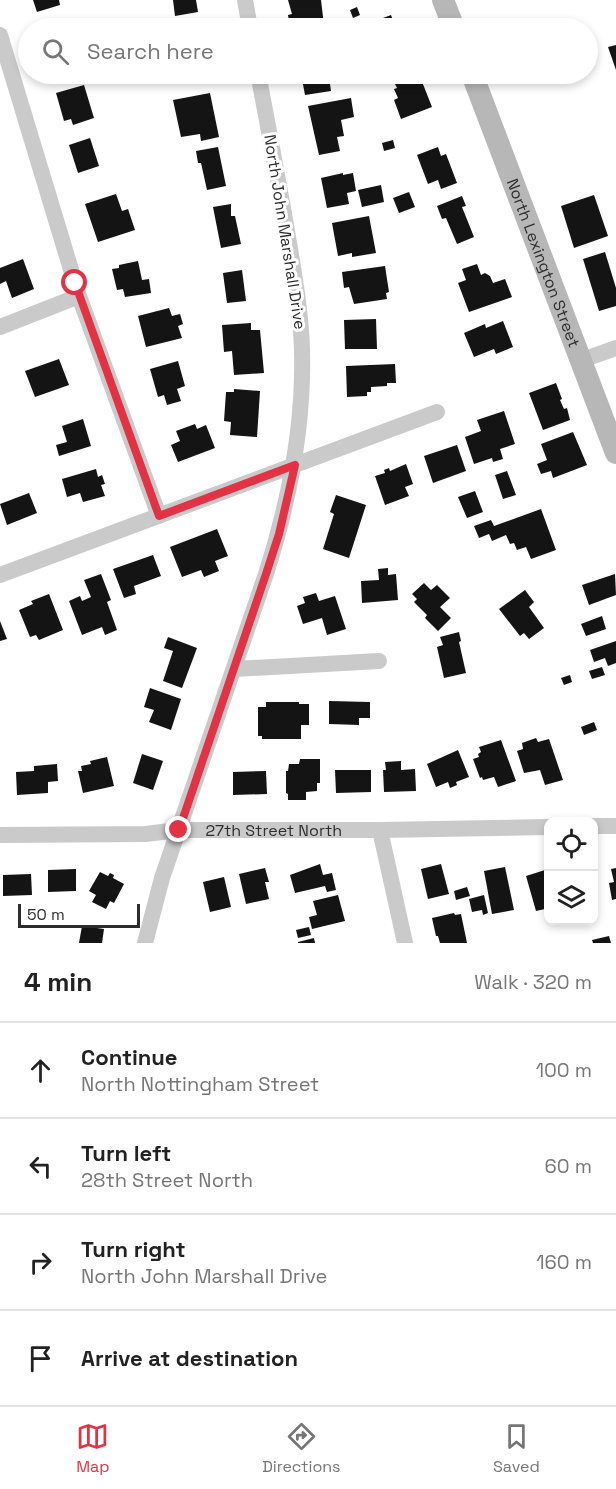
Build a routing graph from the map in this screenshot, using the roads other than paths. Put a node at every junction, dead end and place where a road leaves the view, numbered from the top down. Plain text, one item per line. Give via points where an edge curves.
1 (245, 0) edge
2 (443, 0) edge
3 (248, 18) edge
4 (450, 18) edge
5 (0, 35) edge
6 (260, 84) edge
7 (476, 84) edge
8 (79, 296) junction
9 (0, 327) edge
10 (616, 348) edge
11 (582, 360) junction
12 (437, 412) dead end
13 (616, 453) edge
14 (295, 465) junction
15 (159, 516) junction
16 (0, 575) edge
17 (379, 661) dead end
18 (235, 669) junction
19 (598, 826) edge
20 (616, 826) edge
21 (544, 827) edge
22 (179, 830) junction
23 (381, 830) junction
24 (0, 835) edge
25 (146, 943) edge
26 (405, 943) edge

1 - 3 street
2 - 4 street
5 - 8 street
6 - 14 street, North John Marshall Drive via 300,318 302,383
7 - 11 street, North Lexington Street
8 - 9 street
8 - 15 street
10 - 11 street
11 - 13 street, North Lexington Street
12 - 14 street
14 - 15 street
14 - 18 street, North John Marshall Drive via 279,534
15 - 16 street
17 - 18 street
18 - 22 street, North John Marshall Drive
19 - 20 street
21 - 23 street, 27th Street North
22 - 23 street, 27th Street North
22 - 24 street, 27th Street North via 145,834
22 - 25 street, North John Marshall Drive via 153,907
23 - 26 street

